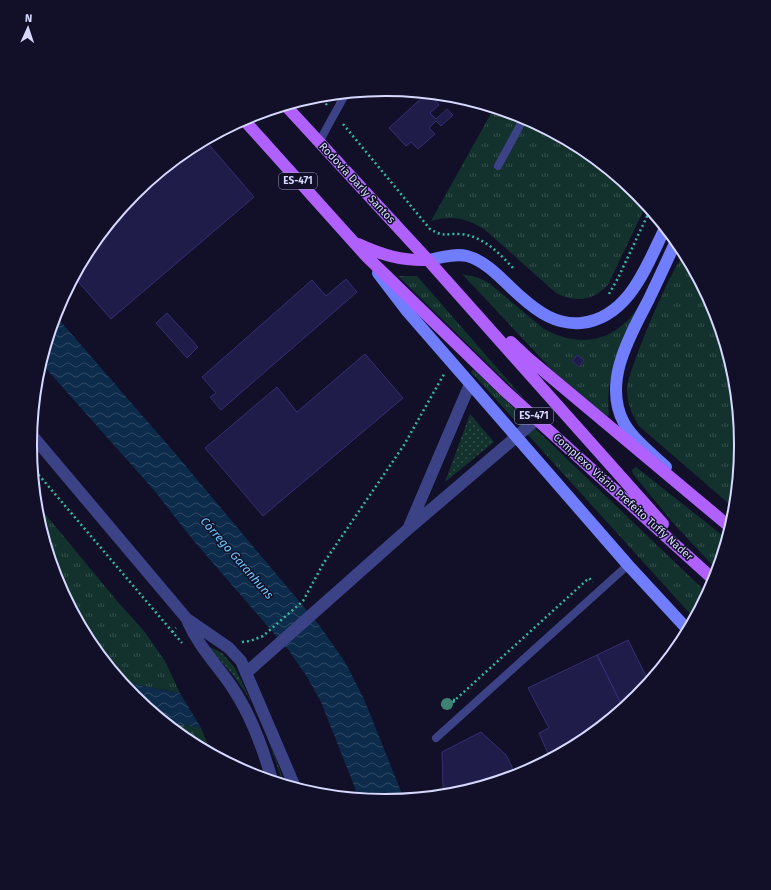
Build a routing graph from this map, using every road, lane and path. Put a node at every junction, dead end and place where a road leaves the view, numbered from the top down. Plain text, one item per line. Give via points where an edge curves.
1 (343, 99) edge
2 (324, 102) edge
3 (289, 110) edge
4 (335, 114) junction
5 (521, 124) edge
6 (248, 125) edge
7 (319, 142) junction
8 (498, 166) dead end
9 (648, 215) edge
10 (662, 233) edge
11 (352, 242) junction
12 (673, 248) edge
13 (367, 257) junction
14 (428, 260) junction
15 (519, 274) dead end
16 (604, 298) dead end
17 (446, 370) dead end
18 (470, 384) junction
19 (537, 419) junction
20 (516, 437) junction
21 (37, 441) edge
22 (39, 475) edge
23 (725, 523) edge
24 (725, 523) edge
25 (407, 530) junction
26 (628, 565) junction
27 (705, 571) junction
28 (708, 574) edge
29 (599, 590) junction
30 (187, 619) junction
31 (683, 625) edge
32 (263, 636) dead end
33 (183, 644) dead end
34 (246, 673) junction
35 (455, 700) junction
36 (436, 738) dead end
37 (270, 774) edge
38 (293, 781) edge

1 - 4 lane
2 - 4 path
3 - 7 main road, Rodovia Darly Santos / ES-471
4 - 7 lane
4 - 15 path via 430,229 441,235 459,234 474,237 493,247
5 - 8 lane
6 - 11 main road, ES-471
7 - 14 main road, Rodovia Darly Santos / ES-471
9 - 16 path via 618,278 610,293
10 - 14 street via 641,278 622,304 610,314 593,322 572,323 556,320 538,312 481,262 467,256
11 - 13 main road, ES-471
11 - 14 main road via 390,257
12 - 24 street via 622,356 616,392 618,404 624,423 636,438
13 - 18 street via 406,311
13 - 19 main road, Complexo Viário Prefeito Tuffy Nader / ES-471
14 - 23 main road via 528,358
14 - 27 main road, Complexo Viário Prefeito Tuffy Nader / ES-471
17 - 32 path via 404,445 323,564 303,600
18 - 20 street
18 - 25 street
19 - 20 street
19 - 27 main road, Complexo Viário Prefeito Tuffy Nader / ES-471
20 - 25 street
20 - 26 street
21 - 30 street
22 - 33 path
25 - 34 street
26 - 29 lane
26 - 31 street
27 - 28 main road, Complexo Viário Prefeito Tuffy Nader / ES-471
29 - 35 path via 589,578
29 - 36 lane
30 - 34 street via 229,648 241,661
30 - 37 street via 205,653 244,707
34 - 38 street
35 - 35 path via 447,708 443,707 445,700

